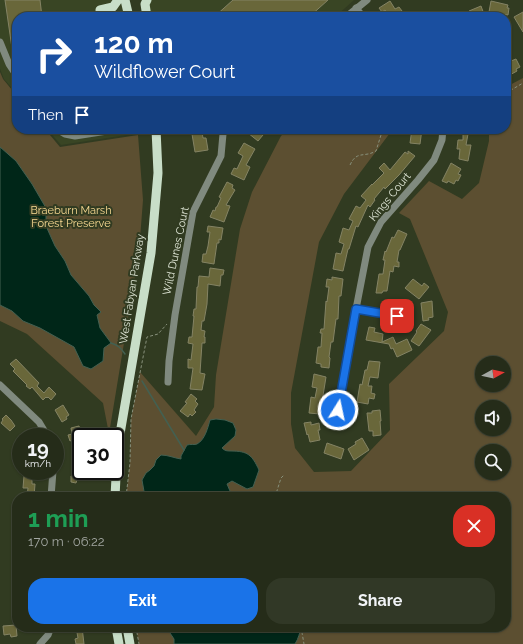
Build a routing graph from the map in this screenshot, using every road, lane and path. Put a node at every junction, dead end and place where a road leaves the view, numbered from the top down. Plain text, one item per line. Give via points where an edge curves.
1 (118, 0) edge
2 (125, 0) edge
3 (139, 0) edge
4 (147, 0) edge
5 (367, 0) edge
6 (356, 8) junction
7 (100, 10) dead end
8 (127, 12) edge
9 (141, 12) edge
10 (146, 12) edge
11 (352, 12) edge
12 (359, 12) edge
13 (0, 42) edge
14 (12, 67) edge
15 (523, 83) edge
16 (511, 90) edge
17 (65, 134) edge
18 (88, 134) edge
19 (157, 134) edge
20 (223, 134) edge
21 (382, 134) edge
22 (442, 134) edge
23 (350, 164) dead end
24 (356, 309) junction
25 (397, 316) dead end
26 (167, 324) dead end
27 (168, 382) dead end
28 (0, 385) edge
29 (344, 423) dead end
30 (43, 428) edge
31 (121, 428) edge
32 (284, 475) dead end
33 (52, 480) edge
34 (113, 480) edge
35 (116, 480) edge
36 (51, 492) edge
37 (111, 492) edge
38 (116, 492) edge
39 (127, 492) edge
40 (277, 492) edge
41 (49, 632) edge
42 (117, 632) edge
43 (128, 632) edge
44 (137, 632) edge
45 (302, 632) edge
46 (40, 644) edge
47 (119, 644) edge
48 (130, 644) edge
49 (139, 644) edge
50 (304, 644) edge

1 - 7 main road via 113,7
2 - 8 main road
3 - 9 main road
4 - 10 main road
5 - 6 street
6 - 11 street
6 - 12 street
13 - 14 street
15 - 16 path
17 - 18 street
19 - 31 main road, West Fabyan Parkway via 158,173 151,253
20 - 27 street, Wild Dunes Court via 221,156 193,212 175,315
21 - 23 path via 376,151 356,156
22 - 24 street, Kings Court via 434,160 381,222 368,247
24 - 25 street
24 - 29 street, Kings Court via 338,410
26 - 39 path via 158,334 146,338 131,419
28 - 30 street via 34,416
32 - 40 path
33 - 36 street
34 - 37 main road
35 - 38 main road, West Fabyan Parkway
41 - 46 street
42 - 47 main road
43 - 48 main road
44 - 49 path
45 - 50 path

